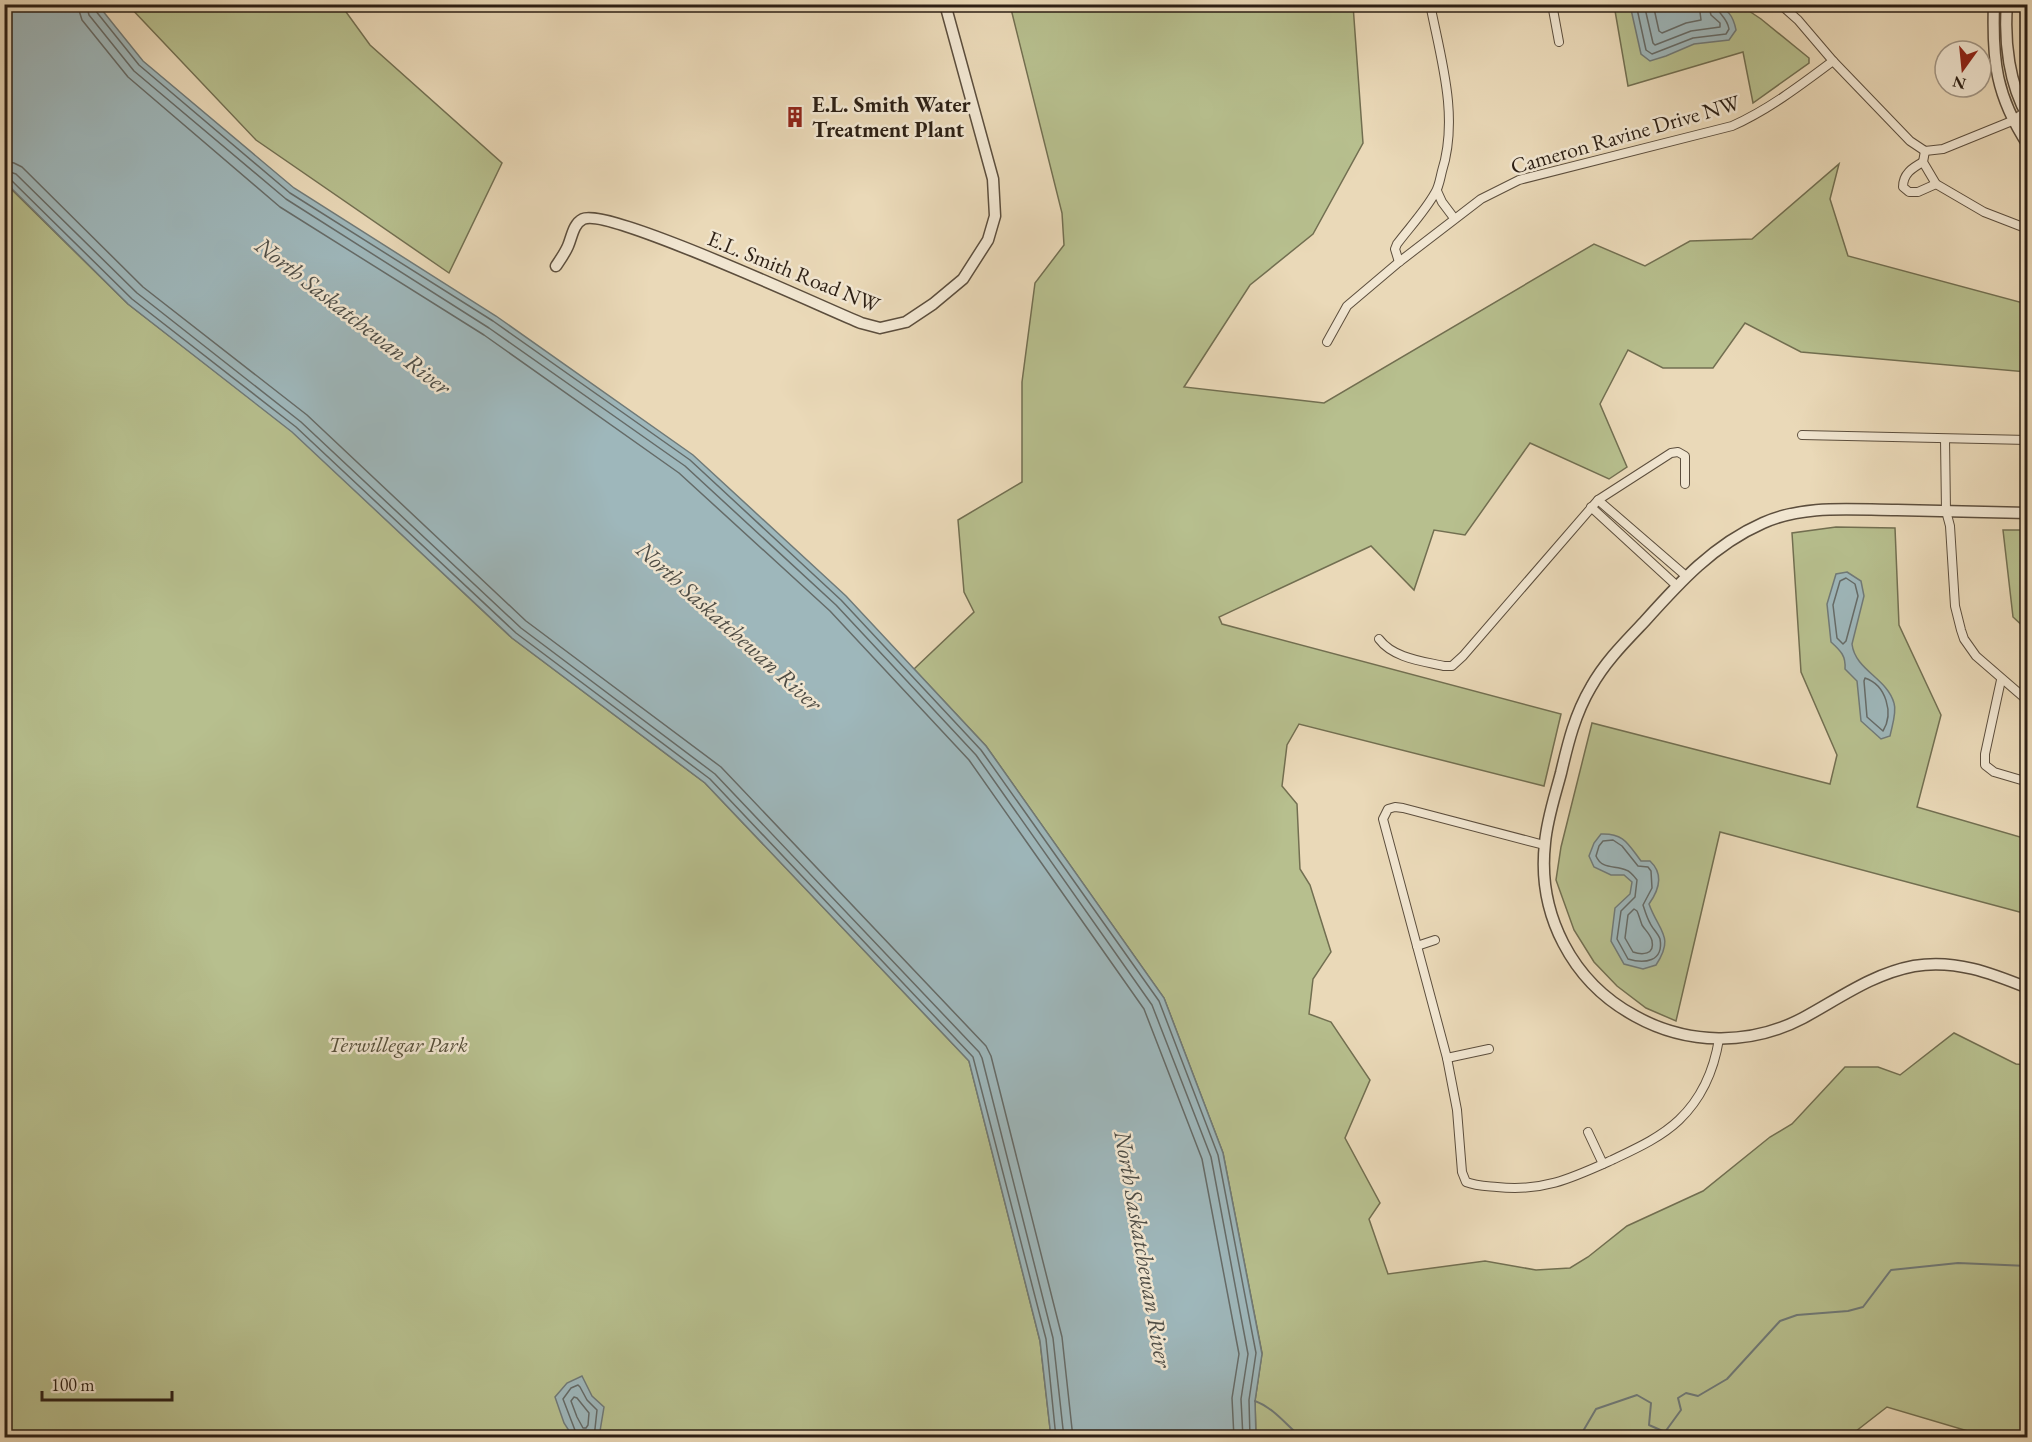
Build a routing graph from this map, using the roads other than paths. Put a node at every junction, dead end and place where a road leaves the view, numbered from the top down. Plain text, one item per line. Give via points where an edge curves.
1 (945, 4) edge
2 (1430, 4) edge
3 (1552, 4) edge
4 (1780, 4) edge
5 (1994, 4) edge
6 (2007, 4) edge
7 (1559, 42) dead end
8 (1833, 61) junction
9 (2026, 113) edge
10 (2012, 121) junction
11 (2028, 125) edge
12 (2028, 145) edge
13 (1925, 151) junction
14 (1923, 162) junction
15 (1936, 184) junction
16 (1437, 191) junction
17 (1454, 218) junction
18 (2028, 230) edge
19 (1399, 262) junction
20 (556, 266) dead end
21 (1327, 342) dead end
22 (1802, 435) dead end
23 (1945, 439) junction
24 (2028, 440) edge
25 (1684, 484) dead end
26 (1598, 500) junction
27 (1591, 507) junction
28 (1946, 511) junction
29 (2028, 513) edge
30 (1686, 576) junction
31 (1677, 586) junction
32 (1379, 639) dead end
33 (2001, 680) junction
34 (2028, 701) edge
35 (2028, 782) edge
36 (1544, 845) junction
37 (1435, 940) dead end
38 (1417, 946) junction
39 (2028, 988) edge
40 (1719, 1039) junction
41 (1489, 1049) dead end
42 (1447, 1058) junction
43 (1588, 1132) dead end
44 (1603, 1164) junction

1 - 20 street, E.L. Smith Road NW via 993,179 995,216 988,240 963,279 933,304 906,322 880,328 729,264 595,218 584,218 576,224 568,248
2 - 16 street via 1449,112 1447,155
3 - 7 street
4 - 8 street
5 - 10 street via 1996,68
6 - 9 street via 2006,45
8 - 13 street via 1910,141
8 - 17 street, Cameron Ravine Drive NW via 1768,107 1732,126 1519,180
9 - 10 street
10 - 11 street
10 - 12 street
10 - 13 street via 1943,149
13 - 14 street
14 - 15 street
14 - 15 street via 1908,172 1903,187 1918,192
15 - 18 street via 1984,212
16 - 17 street
16 - 19 street via 1397,244
17 - 19 street, Cameron Ravine Drive NW
19 - 21 street, Cameron Ravine Drive NW via 1347,306
22 - 23 street
23 - 24 street
23 - 28 street
25 - 26 street via 1685,456 1671,453
26 - 27 street
26 - 30 street
27 - 31 street
27 - 32 street via 1456,663 1444,666 1404,655 1385,647
28 - 29 street
28 - 30 street via 1833,509 1790,514 1738,536
28 - 33 street via 1960,630 1976,656
30 - 31 street
31 - 36 street via 1611,657 1589,690 1573,727
33 - 34 street
33 - 35 street via 1985,765 1994,772
36 - 38 street via 1403,808 1388,808 1384,826
36 - 40 street via 1544,883 1555,927 1565,950 1596,989 1658,1028 1679,1035
37 - 38 street
38 - 42 street
39 - 40 street via 1971,967 1916,966 1859,985 1784,1027 1759,1035
40 - 44 street via 1712,1071 1680,1119 1647,1143
41 - 42 street
42 - 44 street via 1466,1182 1528,1189 1562,1182
43 - 44 street

